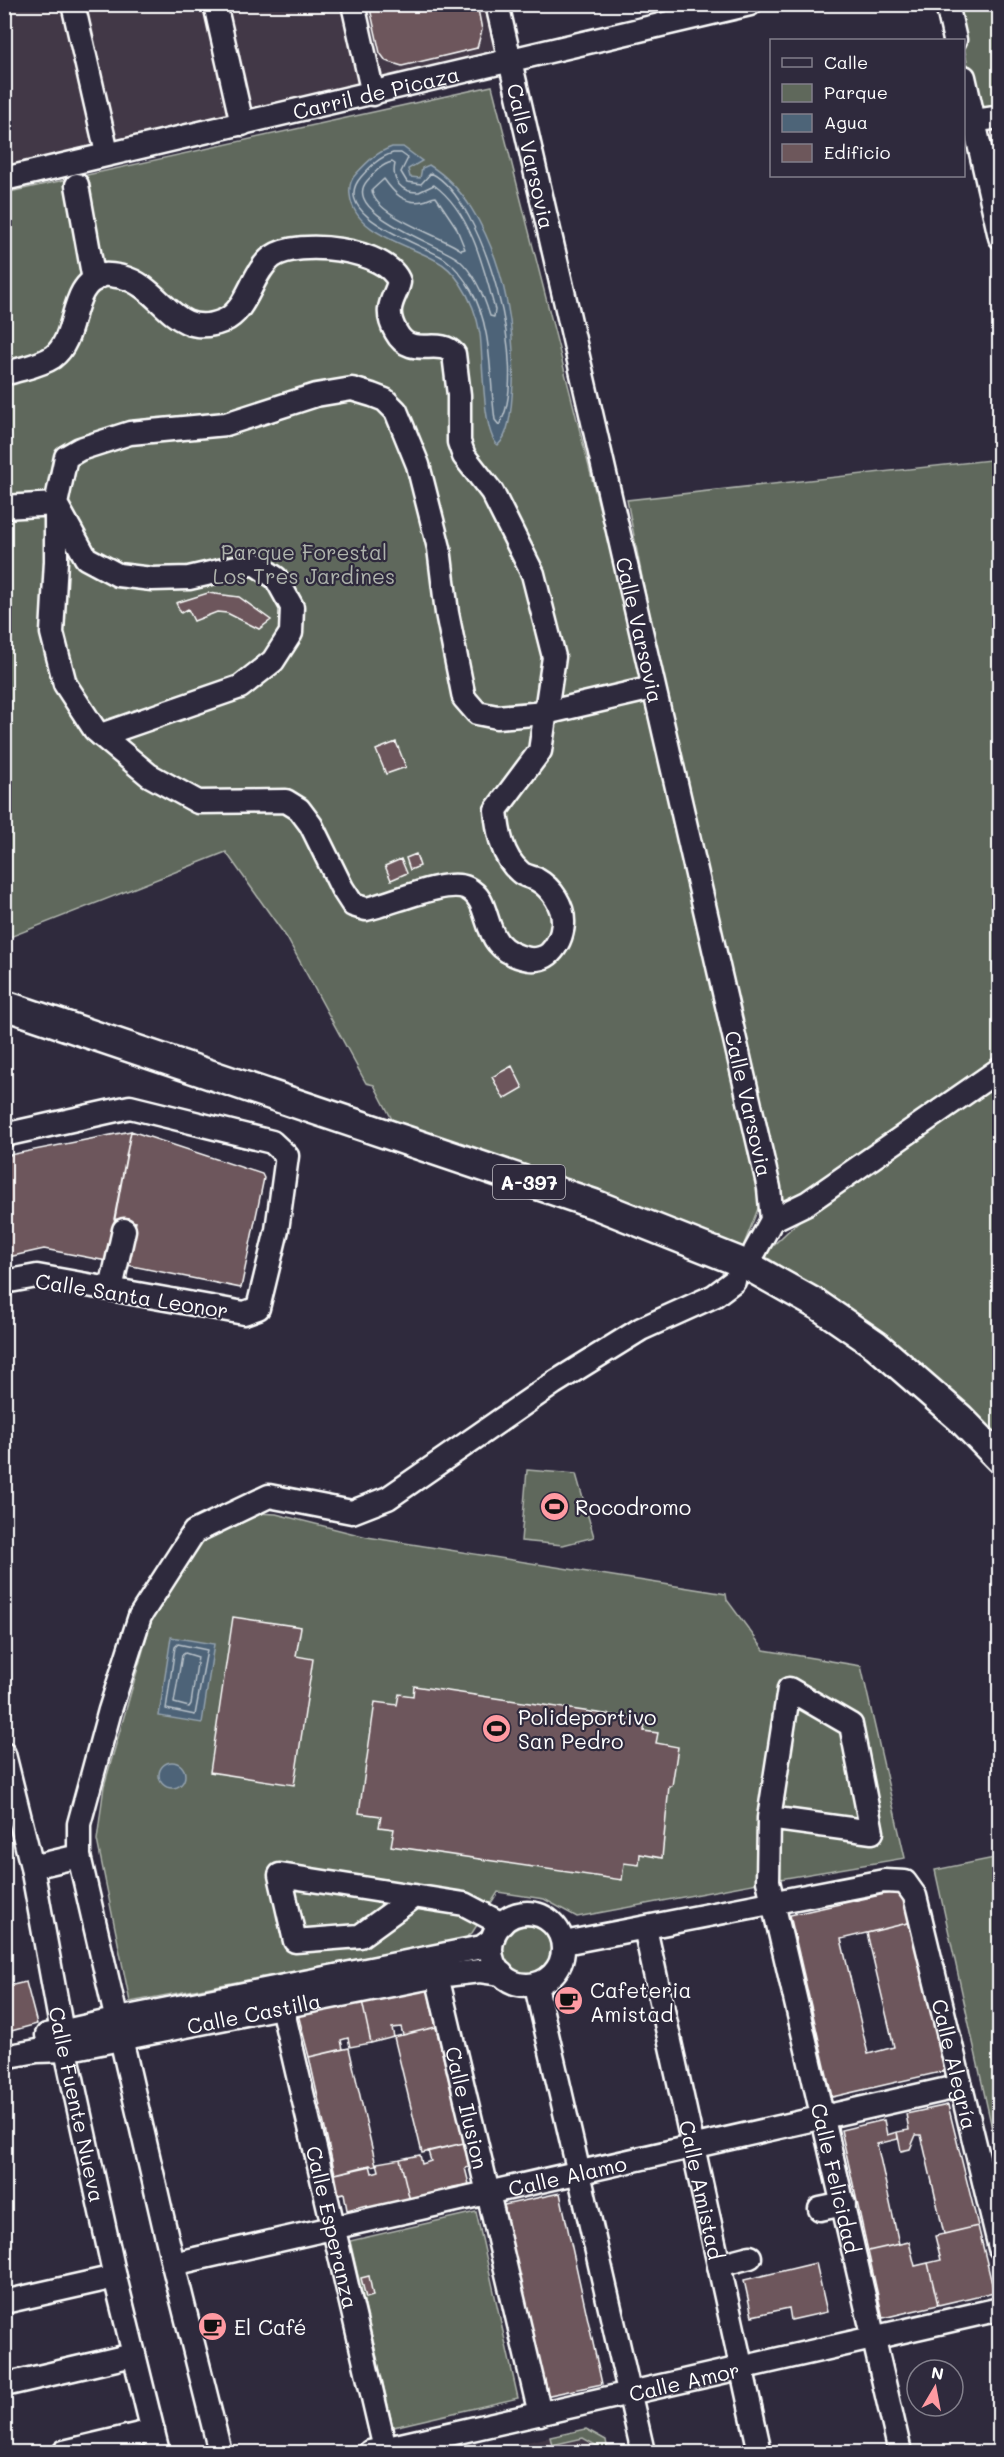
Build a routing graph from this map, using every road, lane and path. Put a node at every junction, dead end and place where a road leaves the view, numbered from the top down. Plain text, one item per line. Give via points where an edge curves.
1 (73, 4) edge
2 (215, 4) edge
3 (353, 4) edge
4 (497, 4) edge
5 (750, 4) edge
6 (947, 4) edge
7 (955, 39) edge
8 (510, 60) junction
9 (965, 85) edge
10 (373, 94) junction
11 (999, 117) edge
12 (974, 121) junction
13 (242, 124) junction
14 (107, 153) junction
15 (4, 179) edge
16 (77, 185) dead end
17 (999, 237) edge
18 (94, 280) junction
19 (4, 370) edge
20 (56, 504) junction
21 (4, 507) edge
22 (653, 688) junction
23 (545, 713) junction
24 (101, 735) junction
25 (4, 1005) edge
26 (999, 1069) edge
27 (4, 1135) edge
28 (772, 1220) junction
29 (124, 1230) dead end
30 (755, 1251) dead end
31 (734, 1281) dead end
32 (4, 1282) edge
33 (111, 1289) junction
34 (999, 1459) edge
35 (6, 1763) edge
36 (769, 1818) junction
37 (79, 1856) junction
38 (32, 1867) junction
39 (415, 1896) junction
40 (772, 1904) junction
41 (645, 1928) junction
42 (497, 1932) junction
43 (564, 1943) junction
44 (502, 1974) junction
45 (436, 1976) junction
46 (536, 1986) junction
47 (282, 2007) junction
48 (118, 2030) junction
49 (64, 2041) junction
50 (4, 2044) edge
51 (4, 2057) edge
52 (961, 2086) junction
53 (824, 2117) junction
54 (693, 2148) junction
55 (580, 2173) junction
56 (486, 2194) junction
57 (844, 2204) junction
58 (820, 2209) dead end
59 (334, 2227) junction
60 (999, 2248) edge
61 (750, 2257) dead end
62 (173, 2264) junction
63 (719, 2265) junction
64 (115, 2277) junction
65 (4, 2302) edge
66 (999, 2309) edge
67 (874, 2338) junction
68 (133, 2355) junction
69 (742, 2367) junction
70 (4, 2385) edge
71 (630, 2394) junction
72 (540, 2414) junction
73 (156, 2442) edge
74 (378, 2451) edge
75 (64, 2452) edge
76 (220, 2452) edge
77 (643, 2452) edge
78 (760, 2452) edge
79 (900, 2452) edge

1 - 14 street
2 - 13 street
3 - 10 street
4 - 8 street, Calle Varsovia
5 - 8 street, Carril de Picaza
6 - 7 street
8 - 10 street, Carril de Picaza
8 - 22 street, Calle Varsovia
9 - 12 street
10 - 13 street, Carril de Picaza
11 - 12 street
12 - 17 street
13 - 14 street, Carril de Picaza
14 - 15 street, Carril de Picaza
16 - 18 street
18 - 19 street via 84,290 65,340 54,356 11,372
18 - 23 street via 106,274 134,281 146,287 173,317 210,324 234,315 265,264 281,252 309,248 355,253 393,270 399,282 390,309 393,328 414,347 444,347 454,354 458,427 464,456 492,492 533,573 554,657
20 - 21 street
20 - 23 street via 66,457 120,436 150,429 226,424 316,395 352,389 385,400 396,411 418,465 439,548 464,698 477,713 497,717
20 - 24 street via 52,633 57,659 64,684
20 - 24 street via 86,558 118,575 189,578 254,563 276,578 292,607 291,633 273,661 240,687
22 - 23 street
22 - 28 street, Calle Varsovia via 769,1188
23 - 24 street via 540,752 496,810 498,835 508,858 520,873 552,891 560,906 563,924 559,939 547,956 534,959 515,956 498,946 478,900 469,889 453,884 366,909 354,905 299,809 286,801 198,802 149,775
25 - 34 main road, A-397 via 594,1204 745,1264 818,1305 876,1345 960,1418
26 - 28 street via 807,1203
27 - 33 street, Calle Santa Leonor via 130,1107 272,1142 287,1156 277,1230 258,1308 244,1313
28 - 30 street
29 - 33 street
31 - 37 street via 714,1296 641,1329 554,1383 388,1498 352,1512 269,1496 194,1532 140,1616 79,1824
32 - 33 street, Calle Santa Leonor via 37,1276
35 - 38 street, Calle Fuente Nueva
36 - 36 street, Calle Felicidad via 872,1832 851,1725 789,1689
36 - 40 street, Calle Felicidad via 768,1881
37 - 38 street
37 - 48 street
38 - 49 street, Calle Fuente Nueva
39 - 39 street via 360,1936 295,1941 280,1875
39 - 42 street via 464,1904
40 - 41 street
40 - 52 street, Calle Alegría via 884,1881 905,1882 915,1896
40 - 53 street, Calle Felicidad
41 - 43 street
41 - 54 street, Calle Amistad
42 - 43 street via 521,1914 533,1914 551,1922
42 - 44 street via 491,1955
42 - 48 street via 482,1947
43 - 46 street via 557,1969
44 - 45 street, Calle Castilla via 480,1971
44 - 46 street via 524,1986
45 - 47 street, Calle Castilla
45 - 56 street, Calle Ilusion
46 - 55 street
47 - 48 street, Calle Castilla
47 - 59 street, Calle Esperanza
48 - 49 street
48 - 62 street
49 - 50 street
49 - 51 street
49 - 64 street, Calle Fuente Nueva
52 - 53 street, Calle Alamo
52 - 60 street, Calle Alegría
53 - 54 street, Calle Alamo
53 - 57 street, Calle Felicidad
54 - 55 street, Calle Alamo
54 - 63 street, Calle Amistad
55 - 56 street, Calle Alamo
55 - 71 street
56 - 59 street, Calle Alamo
56 - 72 street, Calle Ilusion
57 - 58 street
57 - 67 street, Calle Felicidad
59 - 62 street, Calle Alamo
59 - 74 street, Calle Esperanza
61 - 63 street
62 - 76 street
63 - 69 street, Calle Amistad
64 - 65 street
64 - 68 street, Calle Fuente Nueva
66 - 67 street, Calle Amor
67 - 69 street, Calle Amor
67 - 79 street, Calle Felicidad
68 - 70 street
68 - 73 street, Calle Fuente Nueva
69 - 71 street, Calle Amor
69 - 78 street, Calle Amistad
71 - 72 street, Calle Amor
71 - 77 street
72 - 74 street, Calle Amor
73 - 75 street

